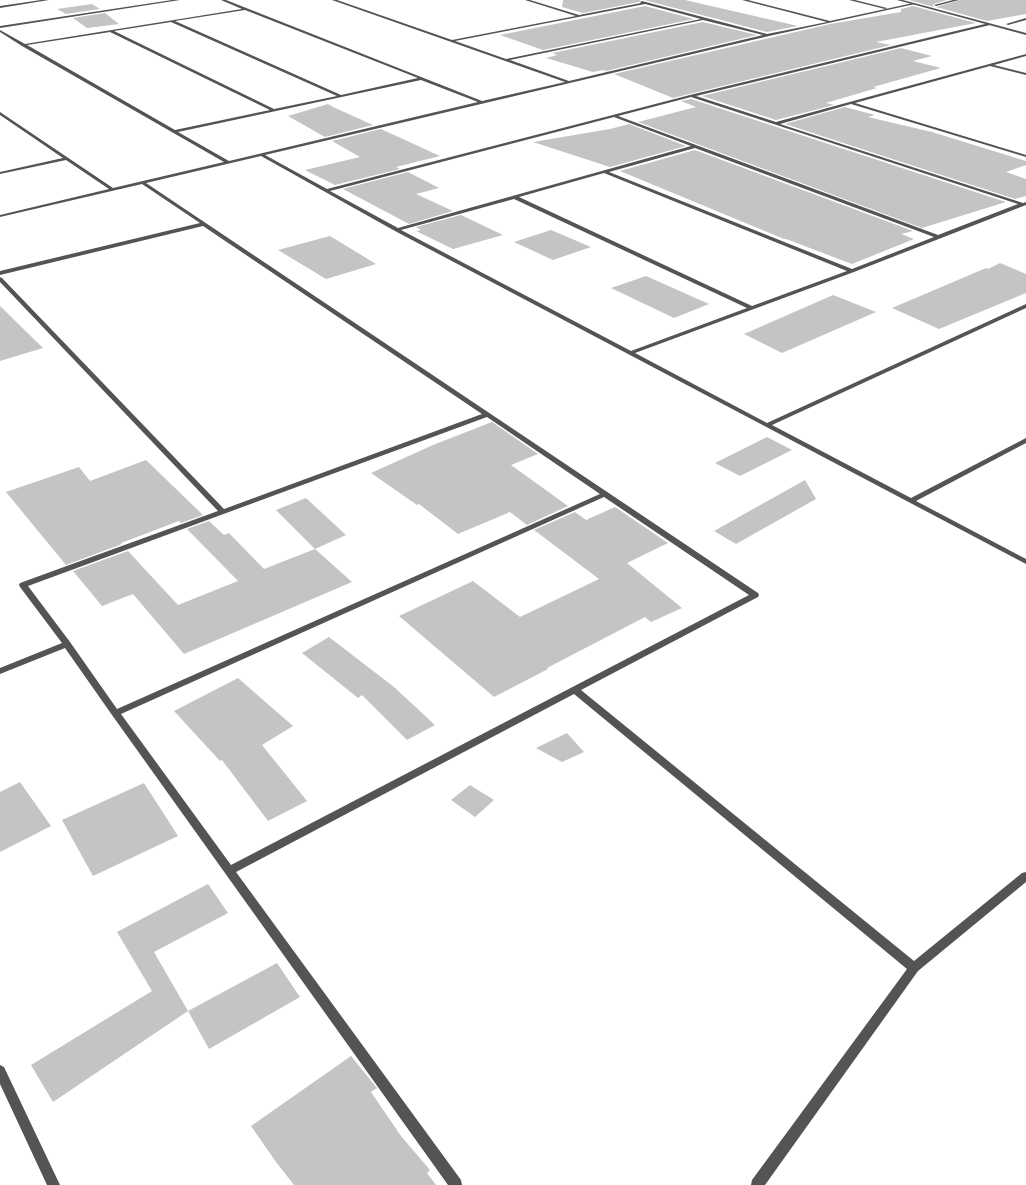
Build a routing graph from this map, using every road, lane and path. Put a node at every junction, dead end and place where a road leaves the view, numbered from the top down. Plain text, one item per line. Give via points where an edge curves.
1 (47, 0) edge
2 (178, 0) edge
3 (223, 0) edge
4 (334, 0) edge
5 (527, 0) edge
6 (636, 0) edge
7 (744, 0) edge
8 (851, 0) edge
9 (899, 0) edge
10 (958, 0) edge
11 (645, 3) junction
12 (913, 4) junction
13 (936, 5) dead end
14 (0, 7) edge
15 (246, 9) junction
16 (888, 9) junction
17 (578, 16) junction
18 (703, 19) junction
19 (1026, 19) edge
20 (171, 21) junction
21 (830, 22) junction
22 (989, 24) junction
23 (1008, 24) dead end
24 (0, 27) edge
25 (0, 31) edge
26 (110, 31) junction
27 (1026, 34) edge
28 (769, 35) junction
29 (450, 41) junction
30 (23, 45) junction
31 (1026, 55) edge
32 (506, 60) junction
33 (989, 65) junction
34 (1026, 74) edge
35 (421, 79) junction
36 (570, 83) junction
37 (341, 96) junction
38 (691, 96) junction
39 (850, 102) junction
40 (483, 103) junction
41 (274, 110) junction
42 (0, 113) edge
43 (614, 116) junction
44 (777, 123) junction
45 (175, 131) junction
46 (696, 146) junction
47 (262, 155) junction
48 (1026, 156) edge
49 (66, 158) junction
50 (229, 163) junction
51 (605, 172) junction
52 (0, 173) edge
53 (143, 183) junction
54 (113, 190) junction
55 (325, 191) junction
56 (514, 198) junction
57 (1024, 204) edge
58 (0, 216) edge
59 (203, 224) junction
60 (397, 230) junction
61 (938, 237) junction
62 (852, 271) junction
63 (0, 274) edge
64 (0, 279) edge
65 (1026, 306) edge
66 (752, 308) junction
67 (632, 353) junction
68 (487, 415) junction
69 (767, 425) junction
70 (1026, 440) edge
71 (605, 494) junction
72 (911, 501) junction
73 (223, 512) junction
74 (1026, 562) edge
75 (67, 644) junction
76 (0, 671) edge
77 (575, 690) junction
78 (115, 713) junction
79 (228, 870) junction
80 (1026, 876) edge
81 (914, 968) junction
82 (0, 1071) edge
83 (54, 1185) edge
84 (456, 1185) edge
85 (757, 1185) edge

1 - 14 street
2 - 24 street
3 - 15 street
4 - 29 street
5 - 17 street
6 - 11 street
7 - 21 street
8 - 16 street
9 - 12 street
10 - 13 street
11 - 17 street
11 - 18 street
12 - 16 street
12 - 22 street
15 - 20 street
15 - 35 street
16 - 21 street
17 - 29 street
18 - 28 street
18 - 32 street
19 - 23 street
20 - 26 street
20 - 37 street
21 - 28 street
22 - 27 street
22 - 38 street
25 - 30 street
26 - 30 street
26 - 41 street
28 - 36 street
29 - 32 street
30 - 45 street
31 - 33 street
32 - 36 street
33 - 34 street
33 - 39 street
35 - 37 street
35 - 40 street
36 - 40 street
37 - 41 street
38 - 43 street
38 - 44 street
39 - 44 street
39 - 48 street
40 - 47 street
41 - 45 street
42 - 49 street
43 - 46 street
43 - 55 street
44 - 57 street
45 - 50 street
46 - 51 street
46 - 61 street
47 - 50 street
47 - 55 street
49 - 52 street
49 - 54 street
50 - 53 street
51 - 56 street
51 - 62 street
53 - 54 street
53 - 59 street
54 - 58 street
55 - 60 street
56 - 60 street
56 - 66 street
57 - 61 street
59 - 63 street
59 - 68 street
60 - 67 street
61 - 62 street
62 - 66 street
64 - 73 street
65 - 69 street
66 - 67 street
67 - 69 street
68 - 71 street
68 - 73 street
69 - 72 street
70 - 72 street
71 - 77 street via 755,595
71 - 78 street
72 - 74 street
73 - 75 street via 23,585
75 - 76 street
75 - 78 street
77 - 79 street
77 - 81 street
78 - 79 street
79 - 84 street
80 - 81 street
81 - 85 street
82 - 83 street

